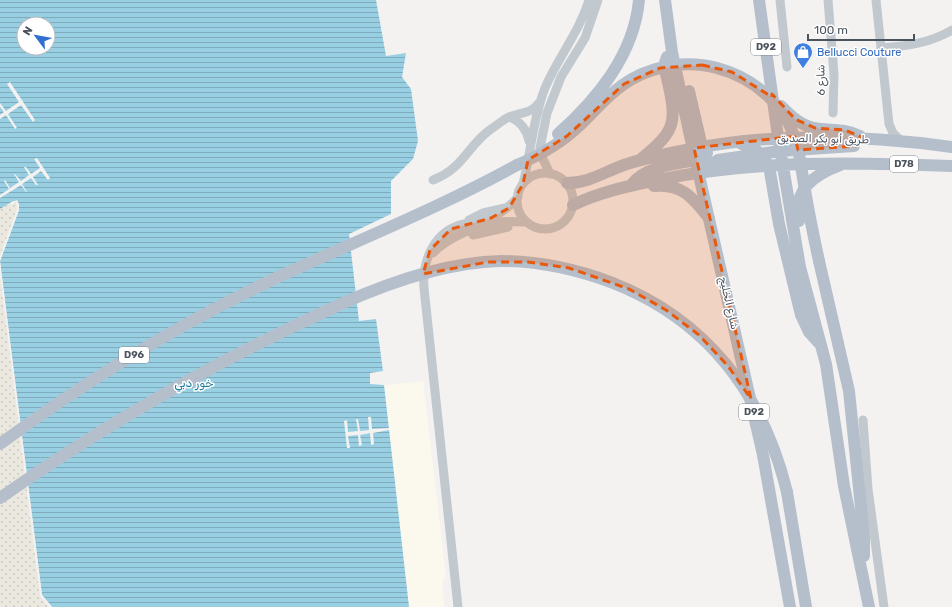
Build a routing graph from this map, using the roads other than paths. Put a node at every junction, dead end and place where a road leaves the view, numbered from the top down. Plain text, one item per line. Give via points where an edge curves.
1 (588, 0) edge
2 (598, 0) edge
3 (639, 0) edge
4 (665, 0) edge
5 (759, 0) edge
6 (780, 0) edge
7 (828, 0) edge
8 (876, 0) edge
9 (952, 30) edge
10 (882, 48) junction
11 (672, 52) junction
12 (787, 67) dead end
13 (772, 94) junction
14 (540, 101) junction
15 (833, 113) dead end
16 (510, 117) junction
17 (778, 137) junction
18 (866, 139) junction
19 (900, 140) junction
20 (736, 143) junction
21 (698, 147) junction
22 (952, 147) edge
23 (530, 148) junction
24 (780, 151) junction
25 (759, 152) junction
26 (715, 159) junction
27 (638, 161) junction
28 (856, 162) junction
29 (782, 165) junction
30 (516, 166) junction
31 (698, 166) junction
32 (769, 166) junction
33 (952, 166) edge
34 (739, 168) junction
35 (550, 174) junction
36 (433, 180) dead end
37 (567, 183) junction
38 (524, 184) junction
39 (631, 185) junction
40 (518, 197) junction
41 (573, 205) junction
42 (710, 218) junction
43 (529, 224) junction
44 (424, 264) junction
45 (800, 267) junction
46 (822, 346) junction
47 (863, 420) dead end
48 (0, 444) edge
49 (0, 498) edge
50 (863, 574) junction
51 (458, 607) edge
52 (790, 607) edge
53 (806, 607) edge
54 (861, 607) edge
55 (869, 607) edge
56 (884, 607) edge

1 - 14 street via 578,30 553,72
2 - 35 street via 585,38 561,76 547,113 540,148
3 - 30 main road, bridge via 637,18 629,42 611,76 572,120 546,144
4 - 11 main road, شارع الخليج / D92
5 - 13 main road, D92
6 - 12 street
7 - 15 street, شارع 6 via 834,74
8 - 10 street
9 - 10 street via 925,42
10 - 19 street via 887,113 890,128
11 - 21 main road, شارع الخليج / D92
11 - 27 main road via 664,66 673,107 670,128 663,140
13 - 17 main road, D92
13 - 18 main road via 790,116 806,125 845,130
14 - 16 street via 527,112
14 - 23 street
16 - 23 street via 516,119 525,129
16 - 36 street via 480,138 455,168
17 - 18 main road, طريق أبو بكر الصديق / D78
17 - 20 main road, طريق أبو بكر الصديق / D78
17 - 24 main road, D92
17 - 25 main road
18 - 19 main road, طريق أبو بكر الصديق / D78
18 - 24 main road via 856,146
19 - 22 main road, طريق أبو بكر الصديق / D78
20 - 21 main road, طريق أبو بكر الصديق / D78
20 - 25 main road via 745,144
21 - 26 main road
21 - 27 main road, طريق أبو بكر الصديق
21 - 31 main road, شارع الخليج / D92
23 - 38 street
24 - 25 main road
24 - 29 main road, D92
25 - 26 main road
25 - 32 main road
26 - 31 main road via 708,165
26 - 34 main road
27 - 37 main road, طريق أبو بكر الصديق via 592,179
28 - 29 main road, طريق أبو بكر الصديق / D78
28 - 33 main road, طريق أبو بكر الصديق / D78
28 - 45 main road via 825,171 801,193 797,208 803,247
29 - 32 main road, طريق أبو بكر الصديق / D78
29 - 45 main road, D92
30 - 48 main road, D96 via 449,201 276,278 208,313 140,351
30 - 50 main road, bridge via 558,143 616,90 641,75 660,68 680,64 723,69 762,90 780,109 790,126 799,156 852,410 864,537
31 - 34 main road, طريق أبو بكر الصديق / D78
31 - 39 main road, طريق أبو بكر الصديق
31 - 42 main road, شارع الخليج / D92
32 - 34 main road, طريق أبو بكر الصديق / D78
32 - 46 main road via 779,224 801,315 809,332
35 - 37 street
35 - 38 street via 535,175
37 - 41 street via 572,191
38 - 40 street
39 - 41 main road, طريق أبو بكر الصديق via 595,195
39 - 42 main road via 641,188 668,185 674,187 685,192
40 - 43 street via 520,213
40 - 44 street via 508,208 491,218 464,223 451,229 430,250
41 - 43 street via 568,218 557,227 547,230
42 - 52 main road, شارع الخليج / D92 via 764,455
43 - 44 street via 498,222 460,236 440,246
44 - 51 street via 424,288
45 - 46 main road, D92
46 - 50 main road, D92 via 844,486
47 - 56 street via 868,489
49 - 53 main road, bridge via 167,392 322,313 376,289 455,267 499,261 542,263 583,272 642,296 689,326 719,355 749,395 772,442 787,492
50 - 54 main road
50 - 55 main road, D92

